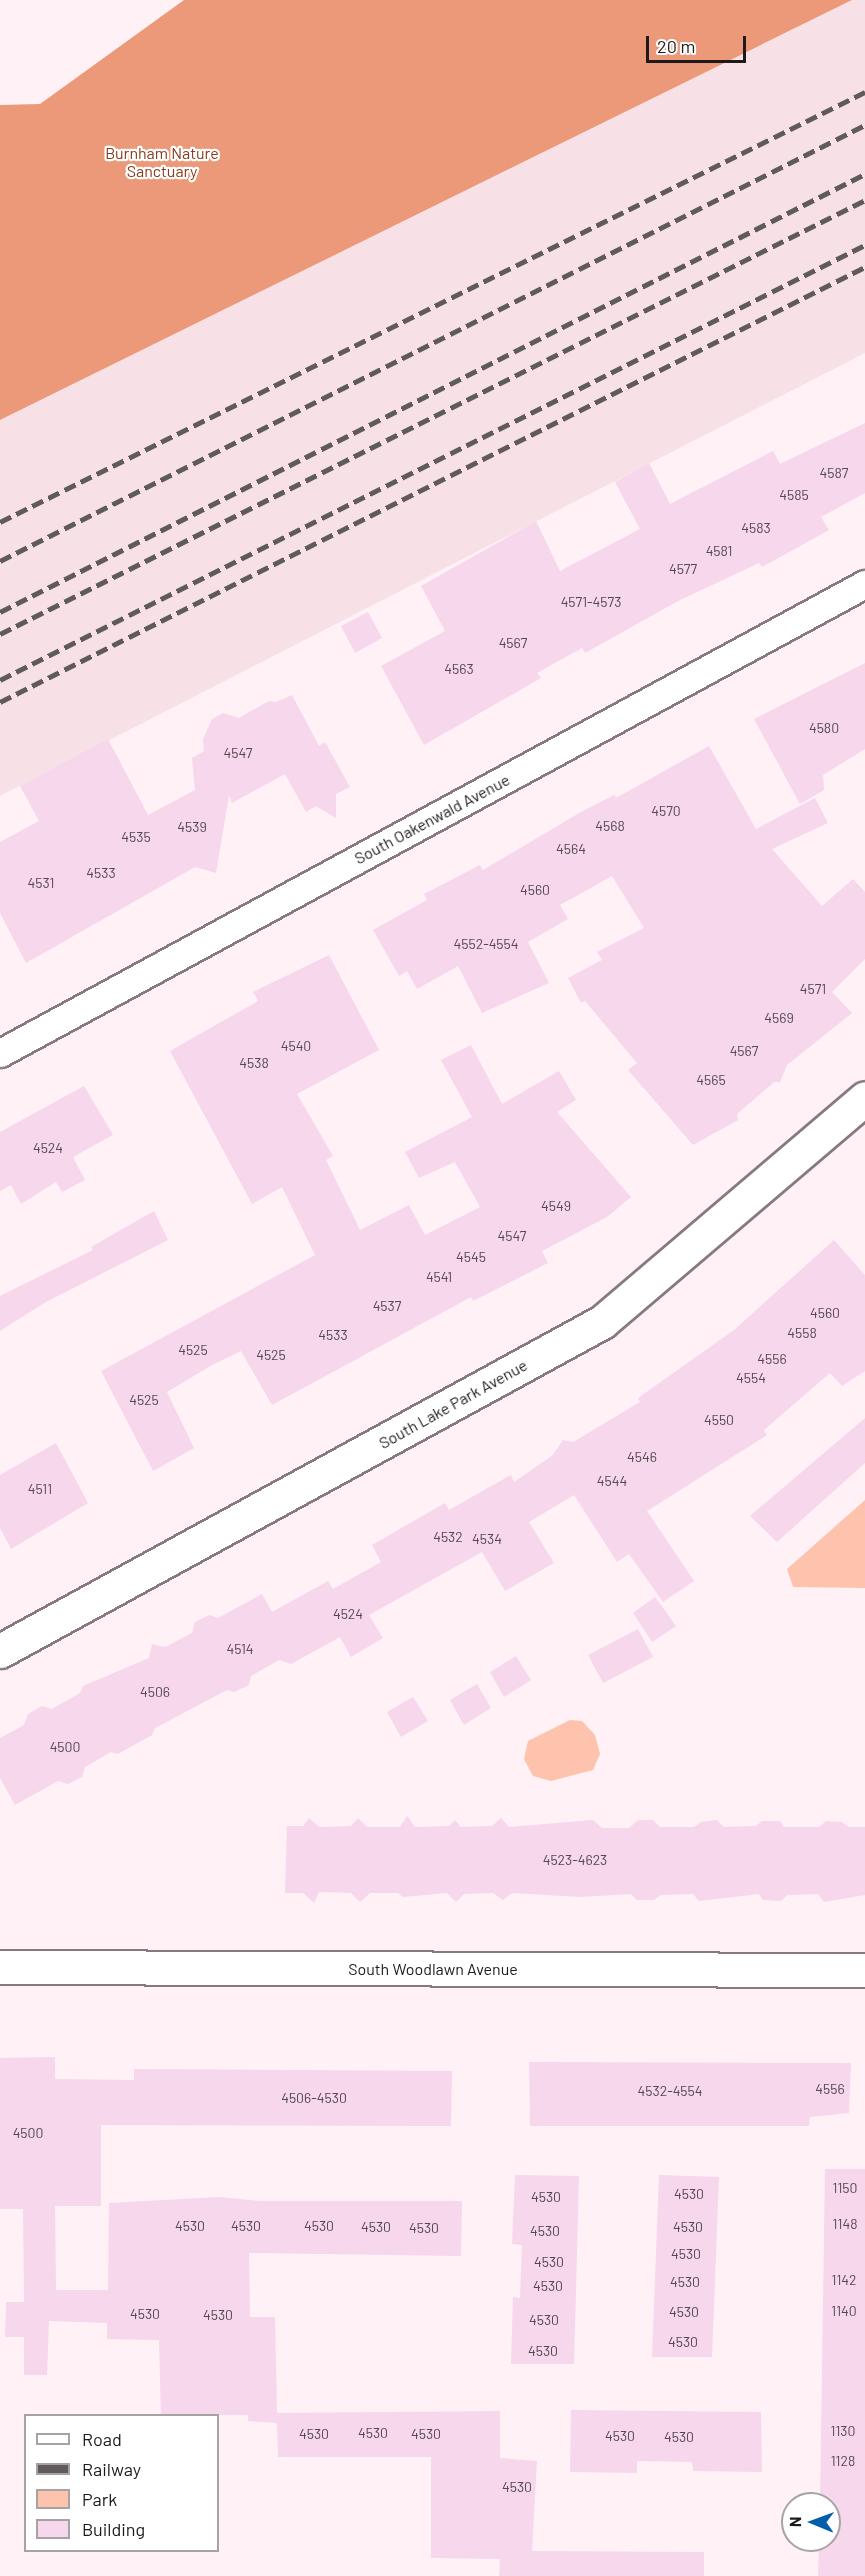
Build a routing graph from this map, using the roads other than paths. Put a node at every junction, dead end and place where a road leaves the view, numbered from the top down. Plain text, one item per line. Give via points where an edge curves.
1 (865, 584) edge
2 (0, 1053) edge
3 (865, 1098) edge
4 (0, 1651) edge
5 (0, 1967) edge
6 (865, 1971) edge

1 - 2 street, South Oakenwald Avenue
3 - 4 street, South Lake Park Avenue via 602,1322
5 - 6 street, South Woodlawn Avenue

